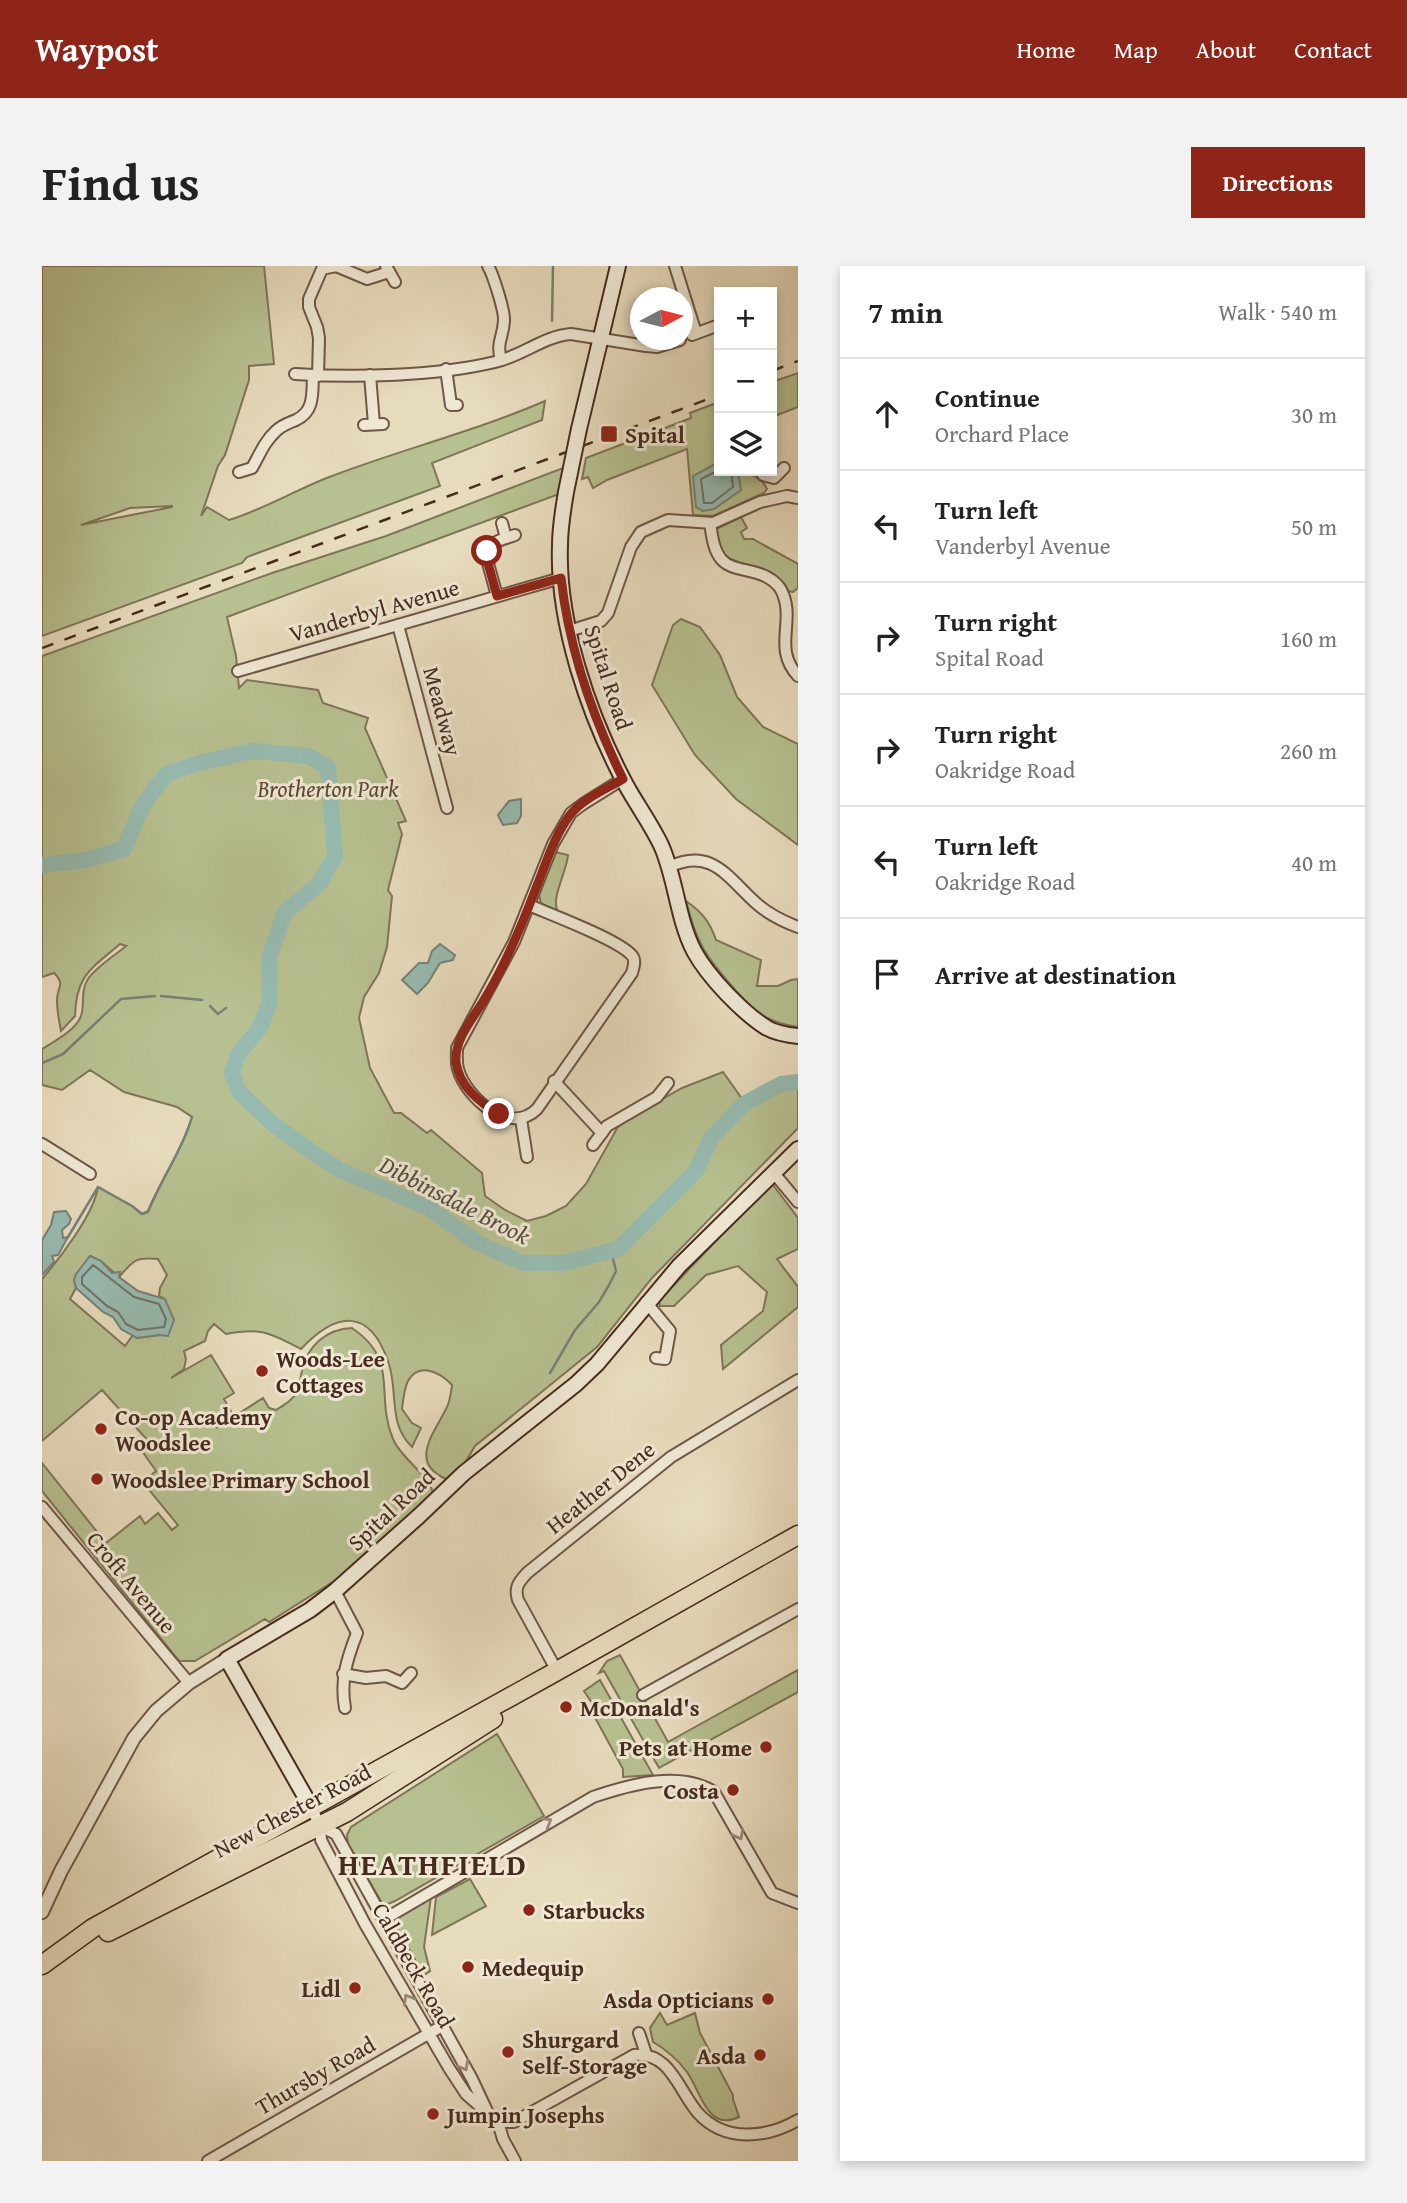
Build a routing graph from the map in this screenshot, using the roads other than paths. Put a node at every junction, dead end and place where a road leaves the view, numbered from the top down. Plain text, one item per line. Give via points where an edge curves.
1 (488, 266) edge
2 (618, 266) edge
3 (675, 266) edge
4 (390, 273) edge
5 (714, 327) edge
6 (696, 333) junction
7 (693, 334) edge
8 (599, 339) junction
9 (630, 343) edge
10 (501, 360) junction
11 (446, 369) junction
12 (295, 374) dead end
13 (370, 375) junction
14 (315, 376) junction
15 (457, 405) dead end
16 (374, 424) dead end
17 (784, 468) dead end
18 (239, 472) dead end
19 (774, 498) junction
20 (798, 498) edge
21 (502, 523) dead end
22 (710, 523) junction
23 (561, 578) junction
24 (497, 596) junction
25 (398, 625) junction
26 (569, 631) junction
27 (238, 671) dead end
28 (798, 676) edge
29 (623, 779) junction
30 (447, 808) dead end
31 (669, 867) junction
32 (529, 905) junction
33 (798, 927) edge
34 (798, 1036) edge
35 (554, 1081) junction
36 (668, 1083) dead end
37 (522, 1119) junction
38 (602, 1133) junction
39 (42, 1144) edge
40 (593, 1145) dead end
41 (798, 1149) edge
42 (530, 1150) dead end
43 (773, 1172) junction
44 (90, 1174) dead end
45 (798, 1202) edge
46 (646, 1303) junction
47 (656, 1358) dead end
48 (798, 1380) edge
49 (42, 1507) edge
50 (798, 1535) edge
51 (335, 1591) junction
52 (798, 1609) edge
53 (227, 1658) junction
54 (558, 1671) junction
55 (411, 1673) dead end
56 (343, 1674) junction
57 (189, 1683) junction
58 (643, 1695) dead end
59 (345, 1708) dead end
60 (428, 1760) junction
61 (311, 1807) junction
62 (320, 1826) junction
63 (184, 1877) junction
64 (798, 1903) edge
65 (42, 1912) edge
66 (383, 1920) junction
67 (42, 1965) edge
68 (396, 1977) junction
69 (42, 1979) edge
70 (442, 2026) junction
71 (639, 2032) dead end
72 (429, 2034) junction
73 (646, 2054) junction
74 (488, 2114) junction
75 (798, 2120) edge
76 (498, 2122) junction
77 (208, 2161) edge
78 (515, 2161) edge

1 - 10 street via 505,318 498,343
2 - 8 main road, Spital Road
3 - 6 street
4 - 14 street via 367,279 336,266 322,269 309,299 319,338
5 - 6 street
6 - 7 street
8 - 9 street
8 - 10 street via 560,335
8 - 23 main road, Spital Road, bridge via 566,492
10 - 11 street
11 - 13 street
11 - 15 street via 451,405
12 - 14 street
13 - 14 street
13 - 16 street
14 - 18 street via 308,411 270,437 255,472
17 - 19 street via 769,476
19 - 20 street
19 - 22 street
21 - 24 street via 511,537 489,546 486,556
22 - 26 street via 668,520 641,532 631,547 608,613 601,621
22 - 28 street via 722,560 760,572 786,598 790,617 786,657
23 - 24 street, Vanderbyl Avenue
23 - 26 main road, Spital Road
24 - 25 street, Vanderbyl Avenue
25 - 27 street, Vanderbyl Avenue
25 - 30 street, Meadway
26 - 29 main road, Spital Road via 593,709
29 - 31 main road, Spital Road
29 - 32 street via 571,813
31 - 33 street via 690,860 711,864 770,915
31 - 34 main road, Spital Road via 694,951 712,977 767,1028
32 - 35 street via 605,938 625,950 634,963 632,973
32 - 37 street via 492,987 461,1037 456,1060 471,1094 510,1118
35 - 37 street via 537,1109
35 - 38 street
36 - 38 street via 657,1097
37 - 42 street
38 - 40 street
39 - 44 street
41 - 43 main road, Spital Road
43 - 45 street
43 - 46 main road, Spital Road
46 - 47 street via 670,1331 665,1359
46 - 51 main road, Spital Road via 576,1384 464,1473
48 - 54 street, Heather Dene via 671,1457 518,1583 518,1600
49 - 57 street, Croft Avenue
50 - 54 highway, New Chester Road
51 - 53 main road, Spital Road
51 - 56 street via 357,1633
52 - 58 street
53 - 57 street, Spital Road
53 - 61 main road
54 - 60 highway, New Chester Road
54 - 61 highway, New Chester Road
55 - 56 street via 402,1683 386,1676
56 - 59 street
57 - 65 street, Spital Road via 156,1711 134,1738
60 - 61 highway via 389,1773 330,1808
60 - 62 highway, New Chester Road
61 - 62 street, Caldbeck Road
61 - 63 highway, New Chester Road
62 - 63 highway via 303,1824 226,1864
62 - 66 street, Caldbeck Road via 336,1834
62 - 68 street, Caldbeck Road via 322,1842
62 - 69 highway, New Chester Road via 96,1938
63 - 67 highway, New Chester Road via 93,1928
66 -> 64 street via 593,1797 616,1789 676,1781 704,1785 714,1792 772,1893
66 - 68 street via 378,1931 395,1962
66 - 70 street, Caldbeck Road
72 -> 68 street, Caldbeck Road
70 - 72 street, Thursby Road
70 -> 74 street, Caldbeck Road
71 - 73 street
72 - 74 street, Caldbeck Road via 466,2094
72 - 77 street, Thursby Road
73 - 75 street via 671,2071 699,2115 715,2126 755,2136
73 - 76 street via 634,2055 514,2122
74 - 76 street, Caldbeck Road
76 - 78 street, Caldbeck Road

